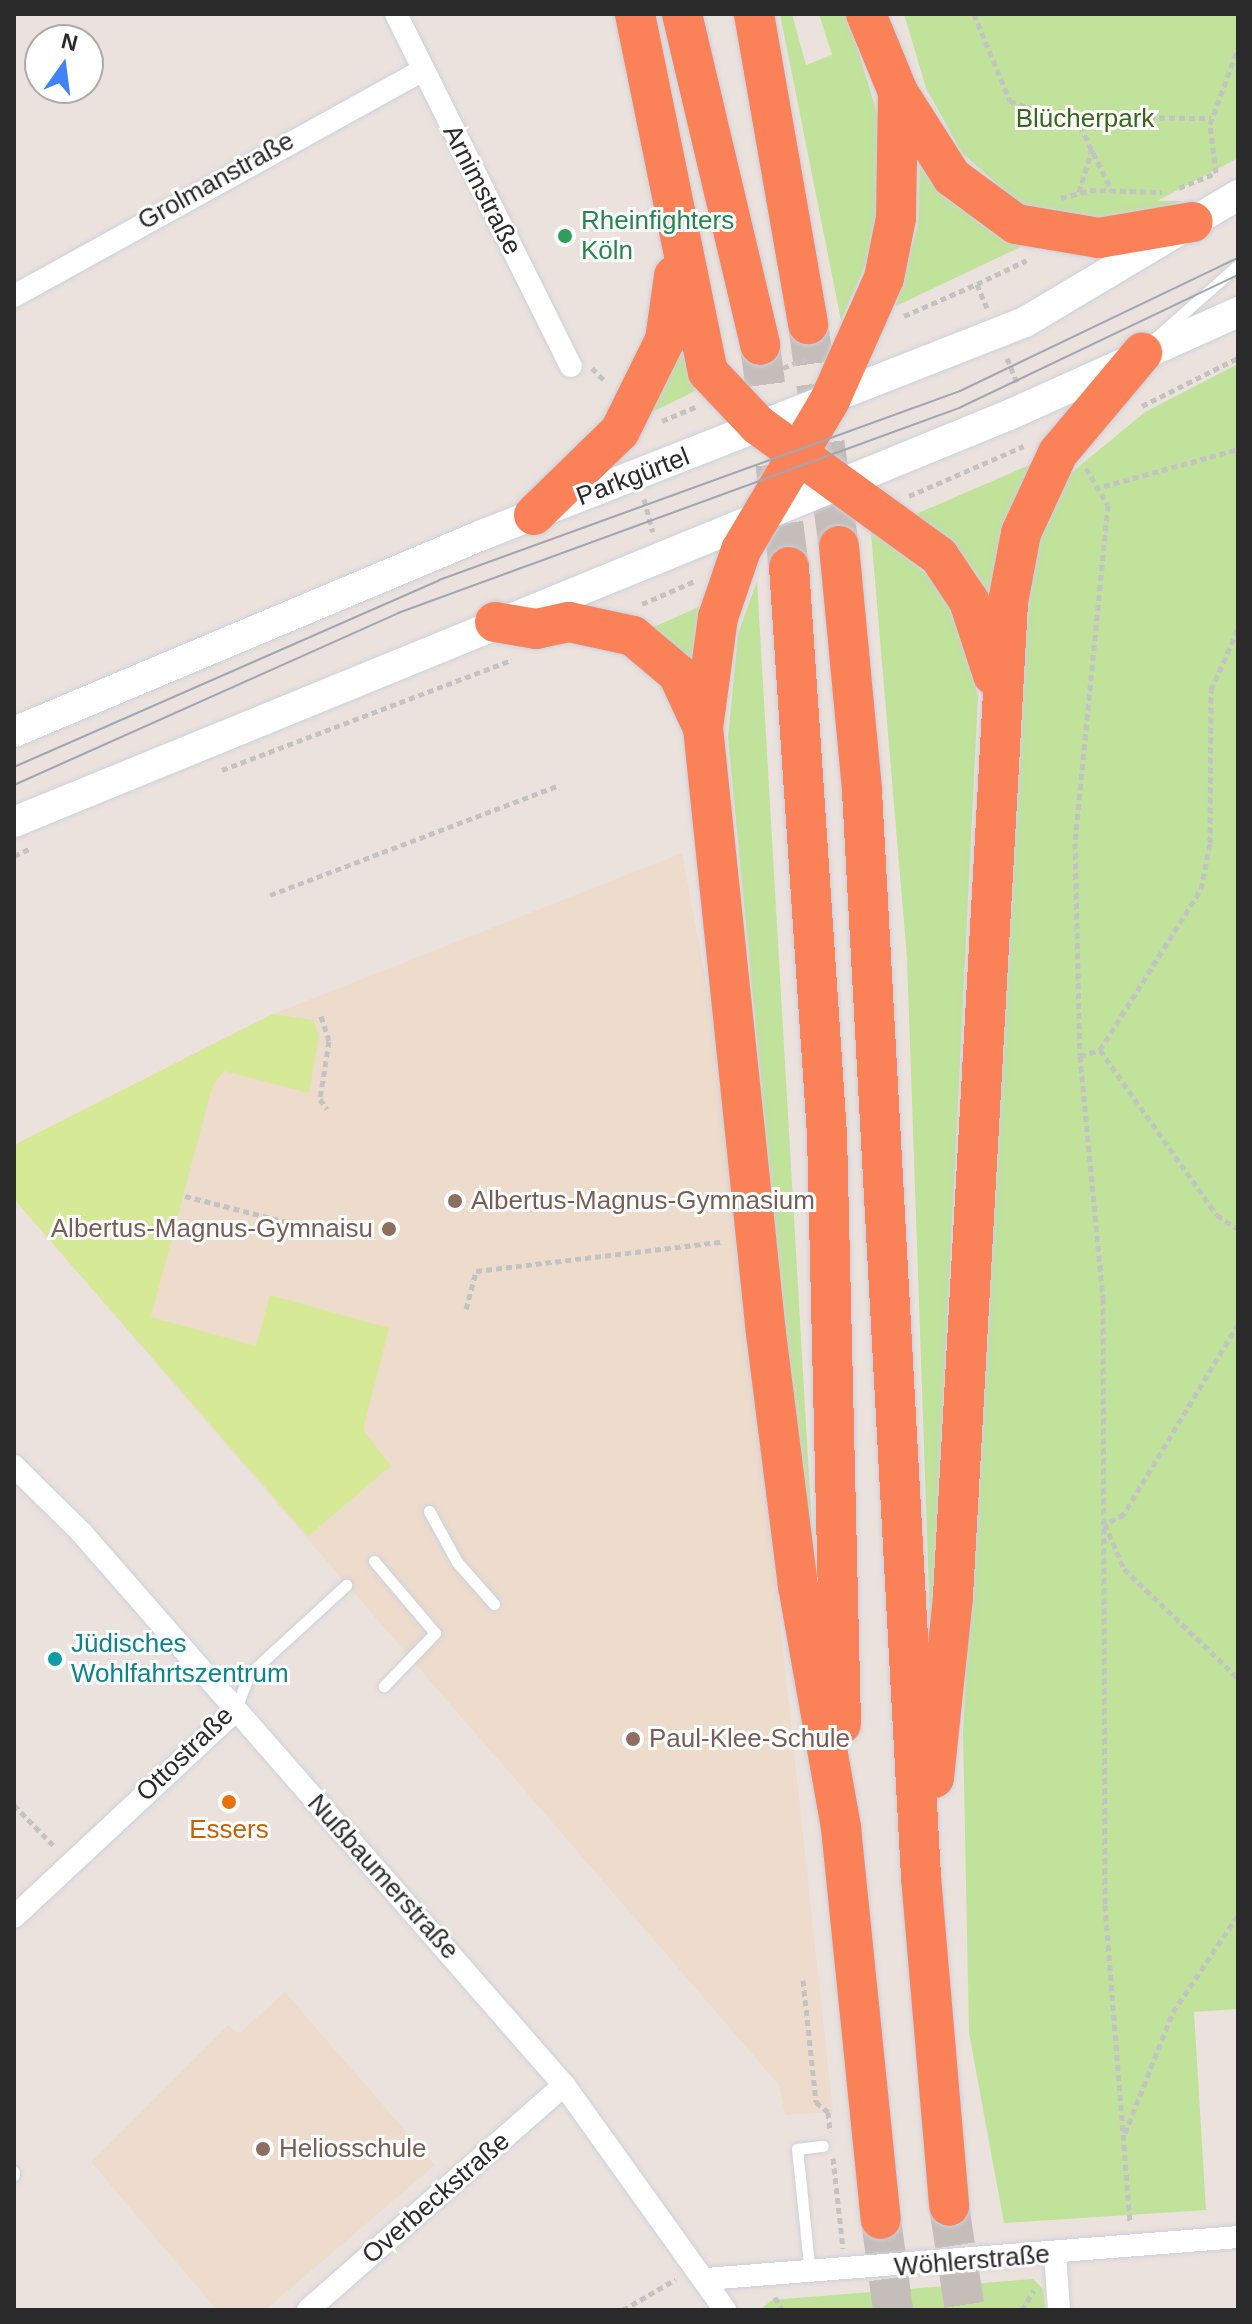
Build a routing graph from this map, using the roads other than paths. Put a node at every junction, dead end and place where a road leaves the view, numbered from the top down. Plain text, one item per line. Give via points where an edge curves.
1 (396, 14) edge
2 (635, 14) edge
3 (682, 14) edge
4 (754, 14) edge
5 (866, 14) edge
6 (422, 71) junction
7 (898, 92) junction
8 (1238, 195) edge
9 (671, 200) junction
10 (1193, 222) junction
11 (1238, 265) edge
12 (14, 296) edge
13 (1238, 312) edge
14 (808, 324) tunnel mouth
15 (760, 345) tunnel mouth
16 (1142, 353) junction
17 (571, 366) road end
18 (830, 400) junction
19 (758, 425) junction
20 (795, 451) junction
21 (841, 484) junction
22 (534, 515) junction
23 (757, 515) junction
24 (839, 546) tunnel mouth
25 (789, 567) tunnel mouth
26 (495, 622) junction
27 (1000, 711) junction
28 (703, 728) junction
29 (14, 732) edge
30 (14, 822) edge
31 (14, 1466) edge
32 (429, 1511) dead end
33 (374, 1561) dead end
34 (346, 1585) dead end
35 (494, 1604) dead end
36 (384, 1686) dead end
37 (235, 1711) junction
38 (841, 1828) junction
39 (921, 1877) junction
40 (14, 1917) edge
41 (564, 2085) junction
42 (823, 2146) dead end
43 (949, 2206) tunnel mouth
44 (881, 2219) tunnel mouth
45 (1238, 2237) edge
46 (1055, 2254) junction
47 (810, 2275) junction
48 (706, 2279) junction
49 (308, 2310) edge
50 (725, 2310) edge
51 (1059, 2310) edge

1 - 6 street, Arnimstraße
2 - 9 highway
3 - 15 highway
4 - 14 highway
5 - 7 highway
6 - 12 street, Grolmanstraße
6 - 17 street, Arnimstraße
7 - 10 highway via 952,177 1016,224 1099,238
7 - 18 highway via 896,218 863,334
8 - 10 main road, Parkgürtel
9 - 19 highway via 698,351 724,394
9 - 22 highway via 674,280 655,366 620,431
10 - 18 main road, Parkgürtel via 997,334
11 - 16 lane
13 - 16 main road
16 - 21 main road
16 - 27 highway via 1058,453 1021,533
18 - 19 main road, Parkgürtel
18 - 20 highway
19 - 20 highway
19 - 22 main road, Parkgürtel
20 - 21 highway
20 - 23 highway
21 - 23 main road
21 - 27 highway via 911,530 956,575 987,643
22 - 29 main road, Parkgürtel
23 - 26 main road
23 - 28 highway via 718,617
24 - 39 highway via 862,791
25 - 38 highway via 827,1134
26 - 28 highway via 536,629 569,622 633,636 678,674
26 - 30 main road
27 - 39 highway via 953,1596
28 - 38 highway via 788,1506
31 - 37 street, Nußbaumerstraße via 81,1532
32 - 35 lane via 457,1562
33 - 36 lane via 435,1633
34 - 37 lane, Ottostraße via 249,1674
37 - 40 street, Ottostraße
37 - 41 street, Nußbaumerstraße
38 - 44 highway
39 - 43 highway
41 - 48 street, Nußbaumerstraße
41 - 49 street, Overbeckstraße
42 - 47 lane via 797,2149
45 - 46 street, Wöhlerstraße via 1132,2251
46 - 47 street, Wöhlerstraße
46 - 51 street
47 - 48 street, Wöhlerstraße
48 - 50 street, Nußbaumerstraße

